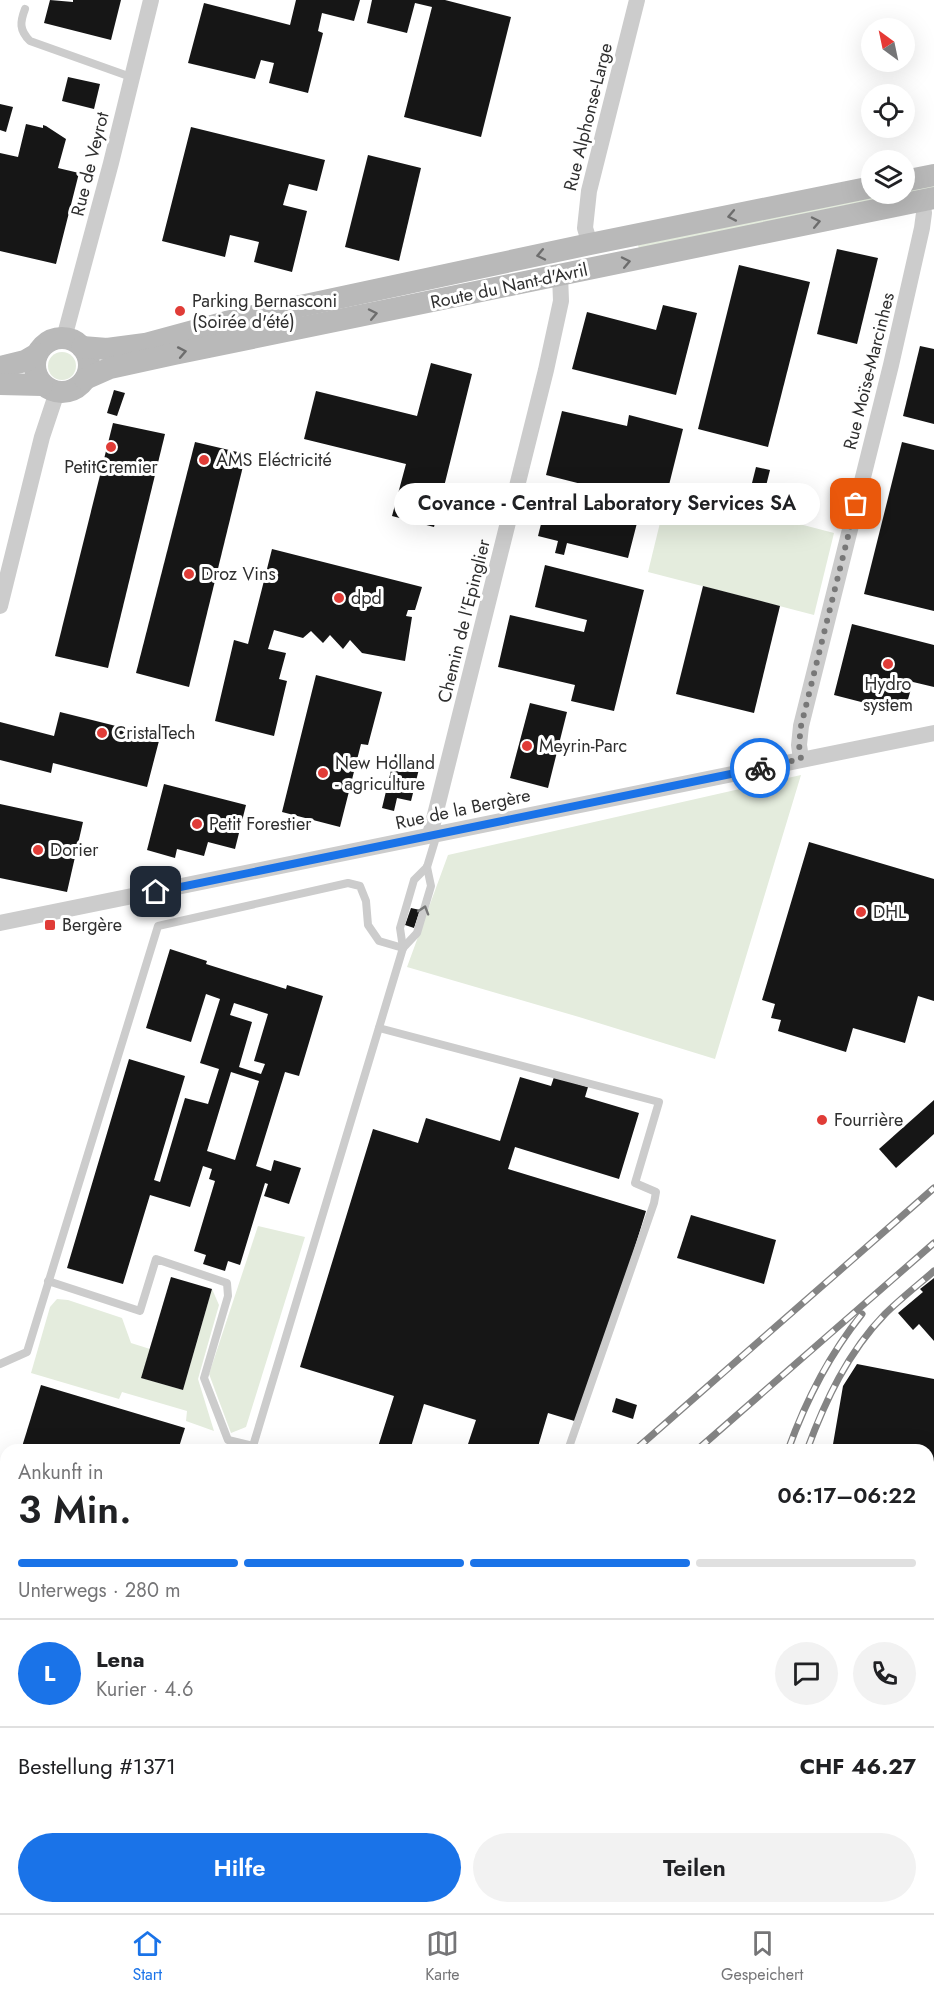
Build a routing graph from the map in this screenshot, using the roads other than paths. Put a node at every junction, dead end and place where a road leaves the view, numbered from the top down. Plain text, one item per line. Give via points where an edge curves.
1 (151, 0) edge
2 (637, 0) edge
3 (25, 9) dead end
4 (131, 77) junction
5 (934, 175) edge
6 (915, 179) edge
7 (861, 189) edge
8 (928, 199) edge
9 (590, 244) junction
10 (560, 275) junction
11 (73, 342) junction
12 (37, 354) junction
13 (0, 367) edge
14 (86, 379) junction
15 (0, 384) edge
16 (50, 389) junction
17 (0, 606) edge
18 (934, 733) edge
19 (801, 759) junction
20 (433, 835) junction
21 (427, 867) junction
22 (0, 923) edge
23 (403, 948) junction
24 (379, 1028) junction
25 (48, 1281) junction
26 (0, 1364) edge
27 (240, 1444) edge
28 (252, 1444) edge
29 (570, 1444) edge

1 - 4 street, Rue de Veyrot
2 - 9 street, Rue Alphonse-Large via 589,191 585,228
3 - 4 lane via 20,22 30,40
4 - 11 street, Rue de Veyrot
5 - 6 main road
7 -> 9 main road, Route du Nant-d'Avril
10 -> 8 main road, Route du Nant-d'Avril
8 - 19 street, Rue Moïse-Marcinhes via 801,726
9 -> 11 main road, Route du Nant-d'Avril via 226,322 145,344 106,350
14 -> 10 main road, Route du Nant-d'Avril via 110,368
10 - 20 street, Chemin de l'Epinglier via 561,302 546,370
11 - 12 main road via 49,341
11 - 14 main road via 89,360
12 - 13 main road
12 - 16 main road via 35,374
14 - 16 main road via 70,392
15 - 16 main road
16 - 17 street
18 - 19 street, Rue de la Bergère
19 - 20 street, Rue de la Bergère
20 - 21 lane
20 - 22 street, Rue de la Bergère
21 - 23 lane via 414,880 411,890 400,928
23 -> 21 lane via 417,933 432,886
23 - 24 lane
23 - 25 lane via 379,941 368,925 360,886 348,883 158,926
24 - 28 lane
24 - 29 lane via 659,1102 635,1184 656,1192 654,1203
25 - 26 lane via 27,1352
25 - 27 lane via 140,1311 156,1259 227,1283 228,1296 204,1378 228,1440

